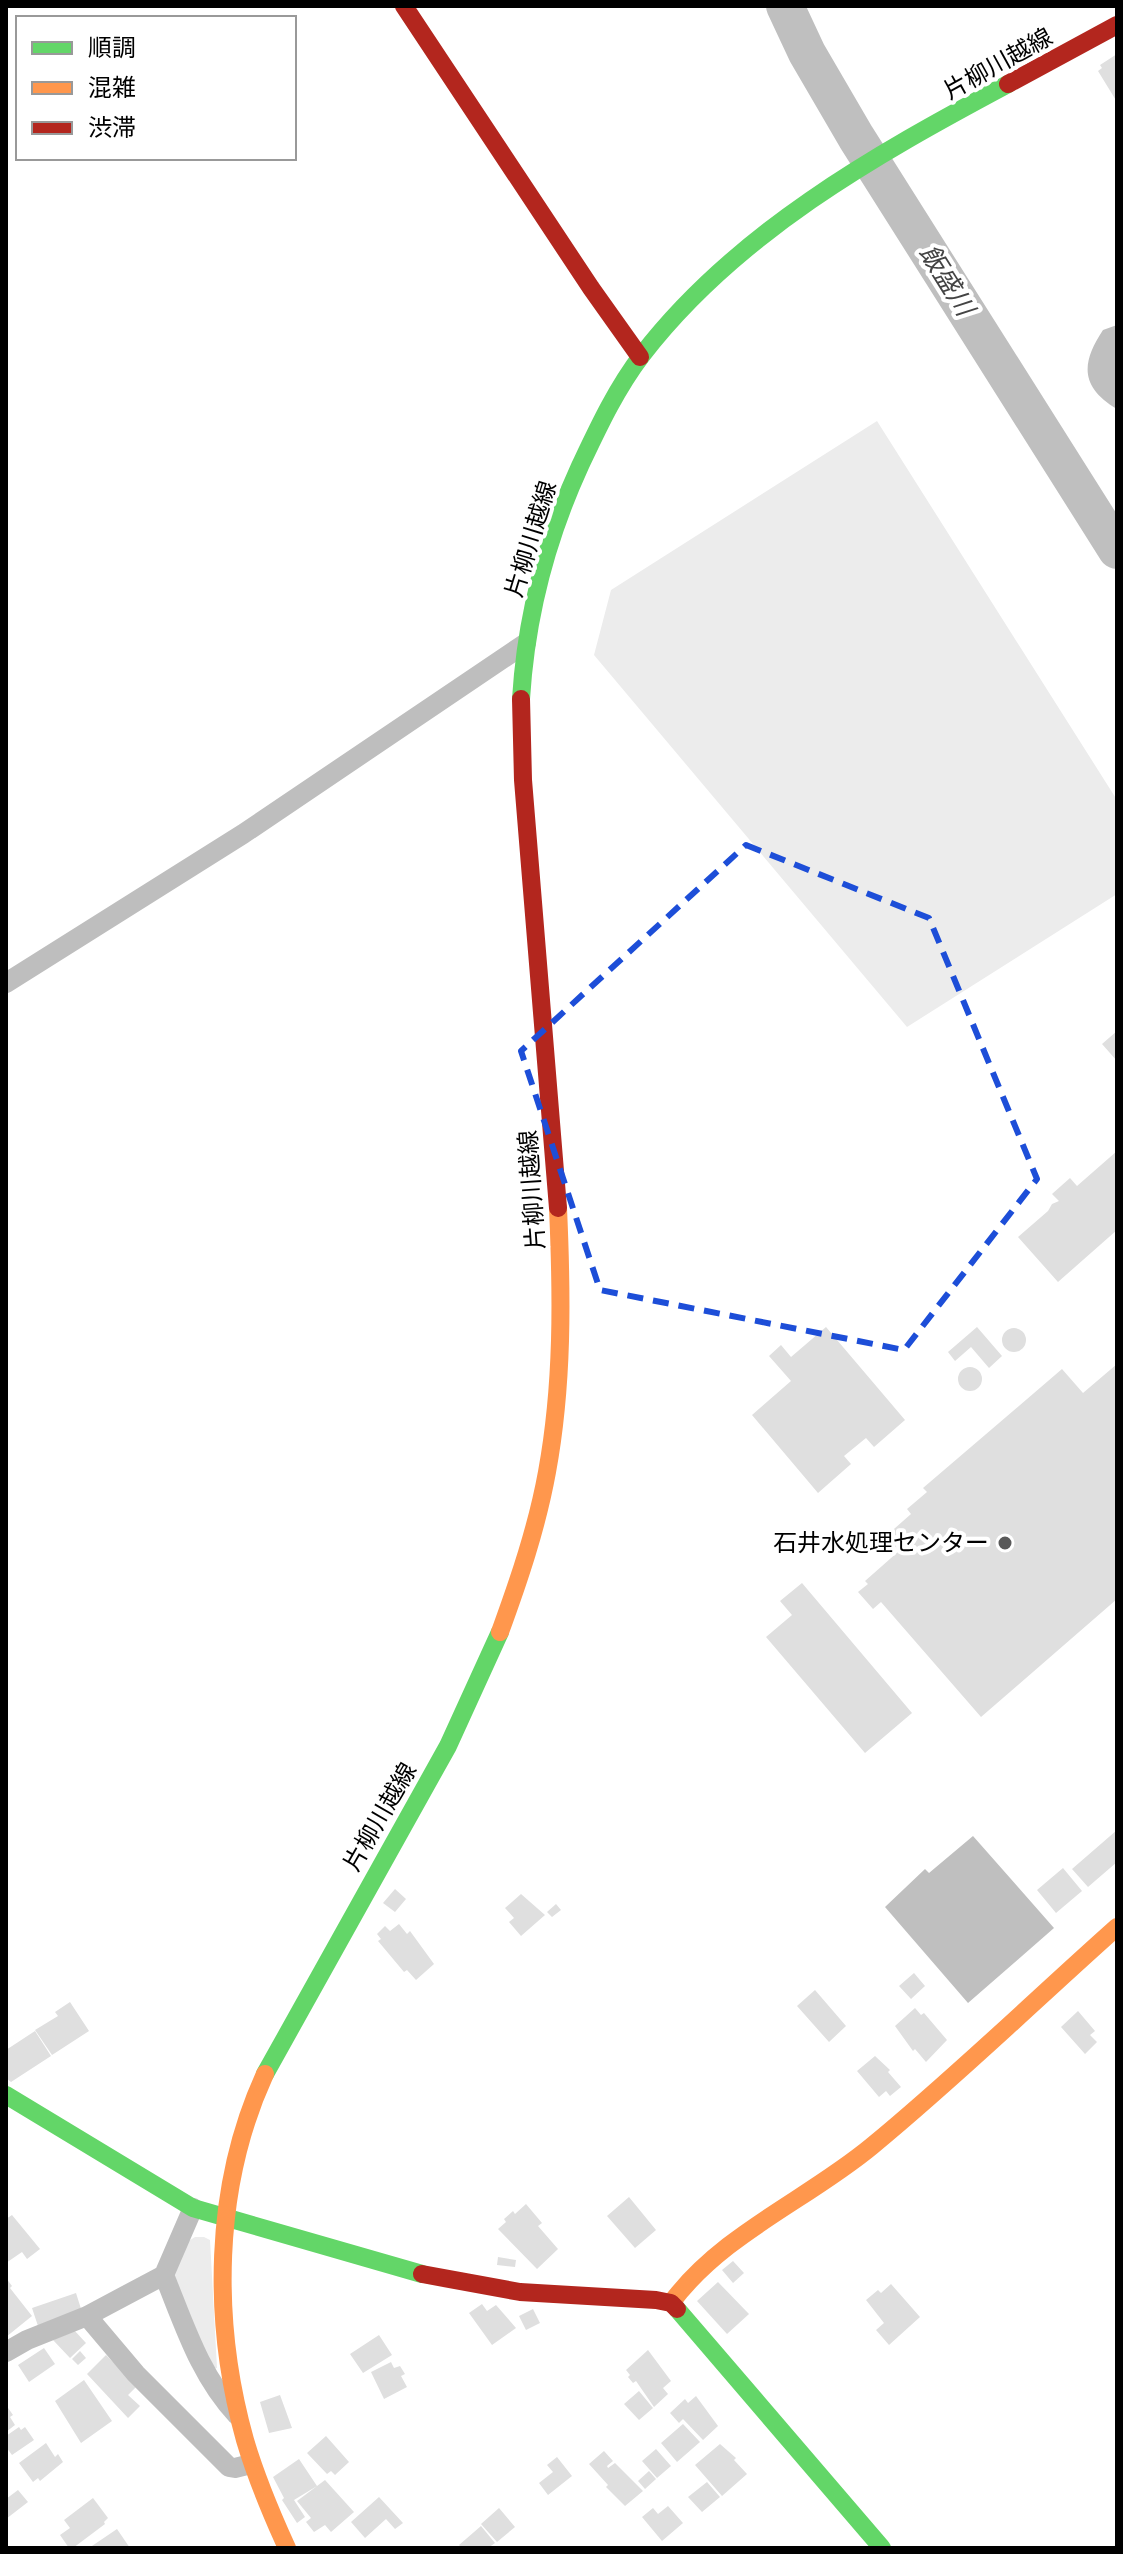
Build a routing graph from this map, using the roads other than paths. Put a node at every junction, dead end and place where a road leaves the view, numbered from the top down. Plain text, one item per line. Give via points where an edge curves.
1 (404, 6) edge
2 (1117, 25) edge
3 (640, 357) junction
4 (526, 643) junction
5 (6, 983) edge
6 (1117, 1927) edge
7 (6, 2095) edge
8 (193, 2208) junction
9 (224, 2216) junction
10 (164, 2275) junction
11 (671, 2303) junction
12 (87, 2316) junction
13 (6, 2352) edge
14 (238, 2416) junction
15 (251, 2464) junction
16 (287, 2548) edge
17 (882, 2548) edge

1 - 3 main road
2 - 3 main road, 片柳川越線 via 912,138 770,228 690,299
3 - 4 main road, 片柳川越線 via 582,459 542,568
4 - 5 street via 243,834
4 - 9 main road, 片柳川越線 via 521,704 525,793 563,1300 545,1479 484,1668 447,1748 262,2081 240,2143
6 - 11 main road via 870,2148 729,2245
7 - 8 main road
8 - 9 main road
8 - 10 street
9 - 11 main road via 433,2277 520,2292
9 - 14 main road, 片柳川越線 via 226,2350
10 - 12 street
10 - 14 street via 200,2364
11 - 17 main road
12 - 13 street
12 - 15 street via 136,2374 229,2467
14 - 15 main road, 片柳川越線
15 - 16 main road, 片柳川越線

